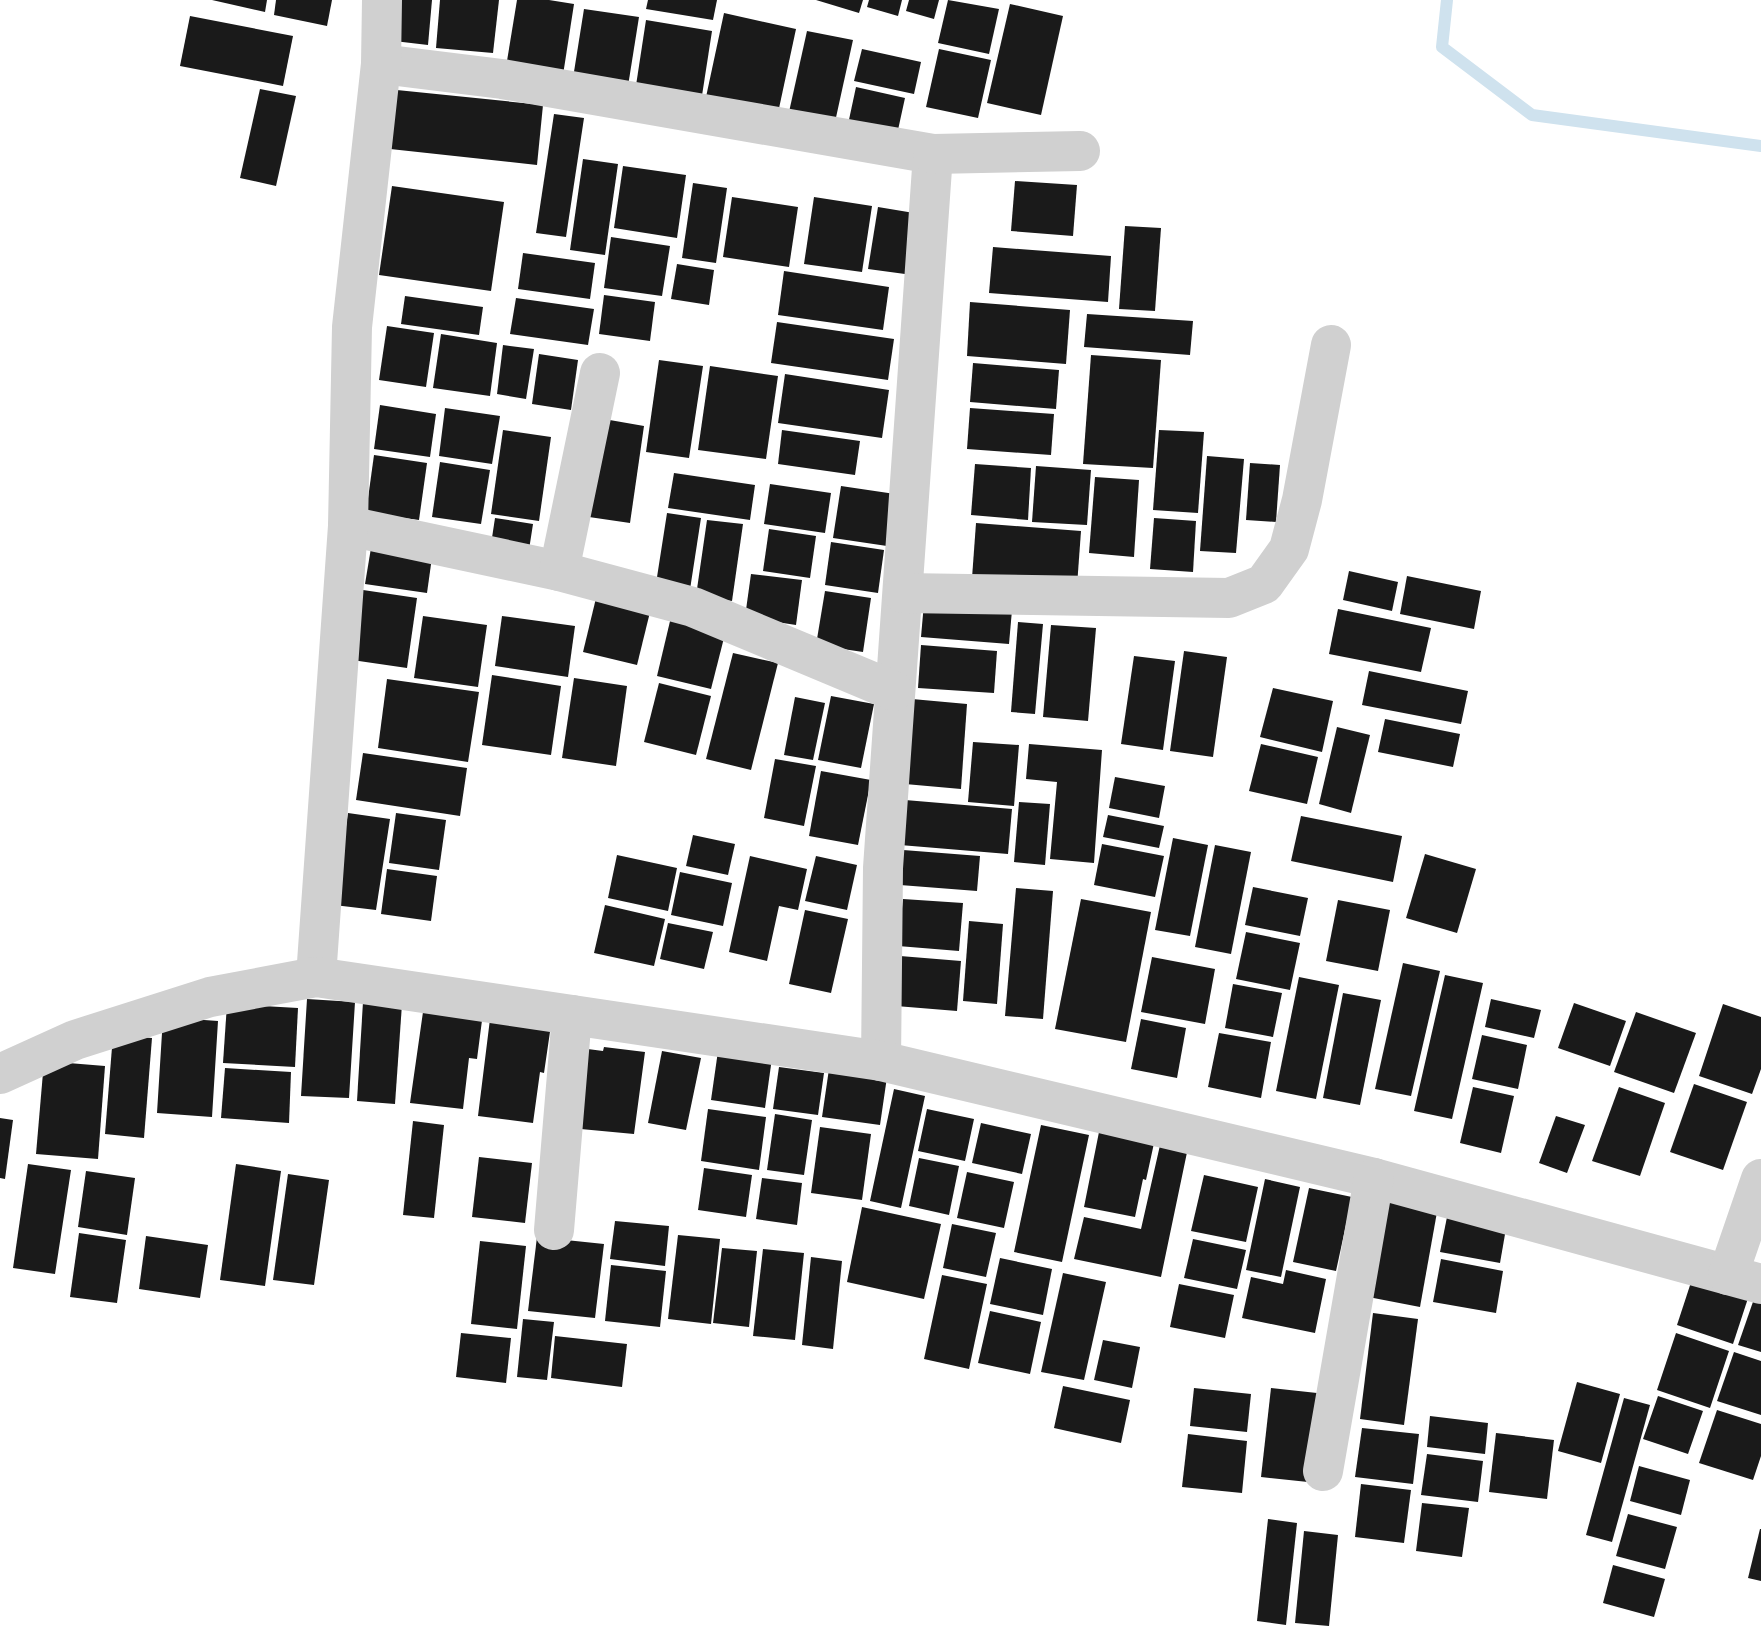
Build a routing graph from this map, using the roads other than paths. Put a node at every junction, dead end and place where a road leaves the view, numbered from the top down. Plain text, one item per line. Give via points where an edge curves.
1 (382, 0) edge
2 (381, 64) junction
3 (1080, 151) dead end
4 (933, 154) junction
5 (1331, 345) dead end
6 (600, 373) dead end
7 (348, 526) junction
8 (559, 571) junction
9 (903, 593) junction
10 (894, 691) junction
11 (316, 977) junction
12 (572, 1015) junction
13 (881, 1061) junction
14 (0, 1074) edge
15 (1374, 1178) junction
16 (1761, 1179) edge
17 (554, 1230) dead end
18 (1745, 1279) edge
19 (1323, 1471) dead end

1 - 2 street
2 - 4 street via 502,79
2 - 7 street via 352,327
3 - 4 street
4 - 9 street
5 - 9 street via 1289,549 1264,584 1229,598
6 - 8 street
7 - 8 street
7 - 11 street
8 - 10 street via 693,607
9 - 10 street
10 - 13 street via 883,868
11 - 12 street
11 - 14 street via 210,997 75,1040
12 - 13 street
12 - 17 street
13 - 15 street
15 - 18 street
15 - 19 street
16 - 18 street

